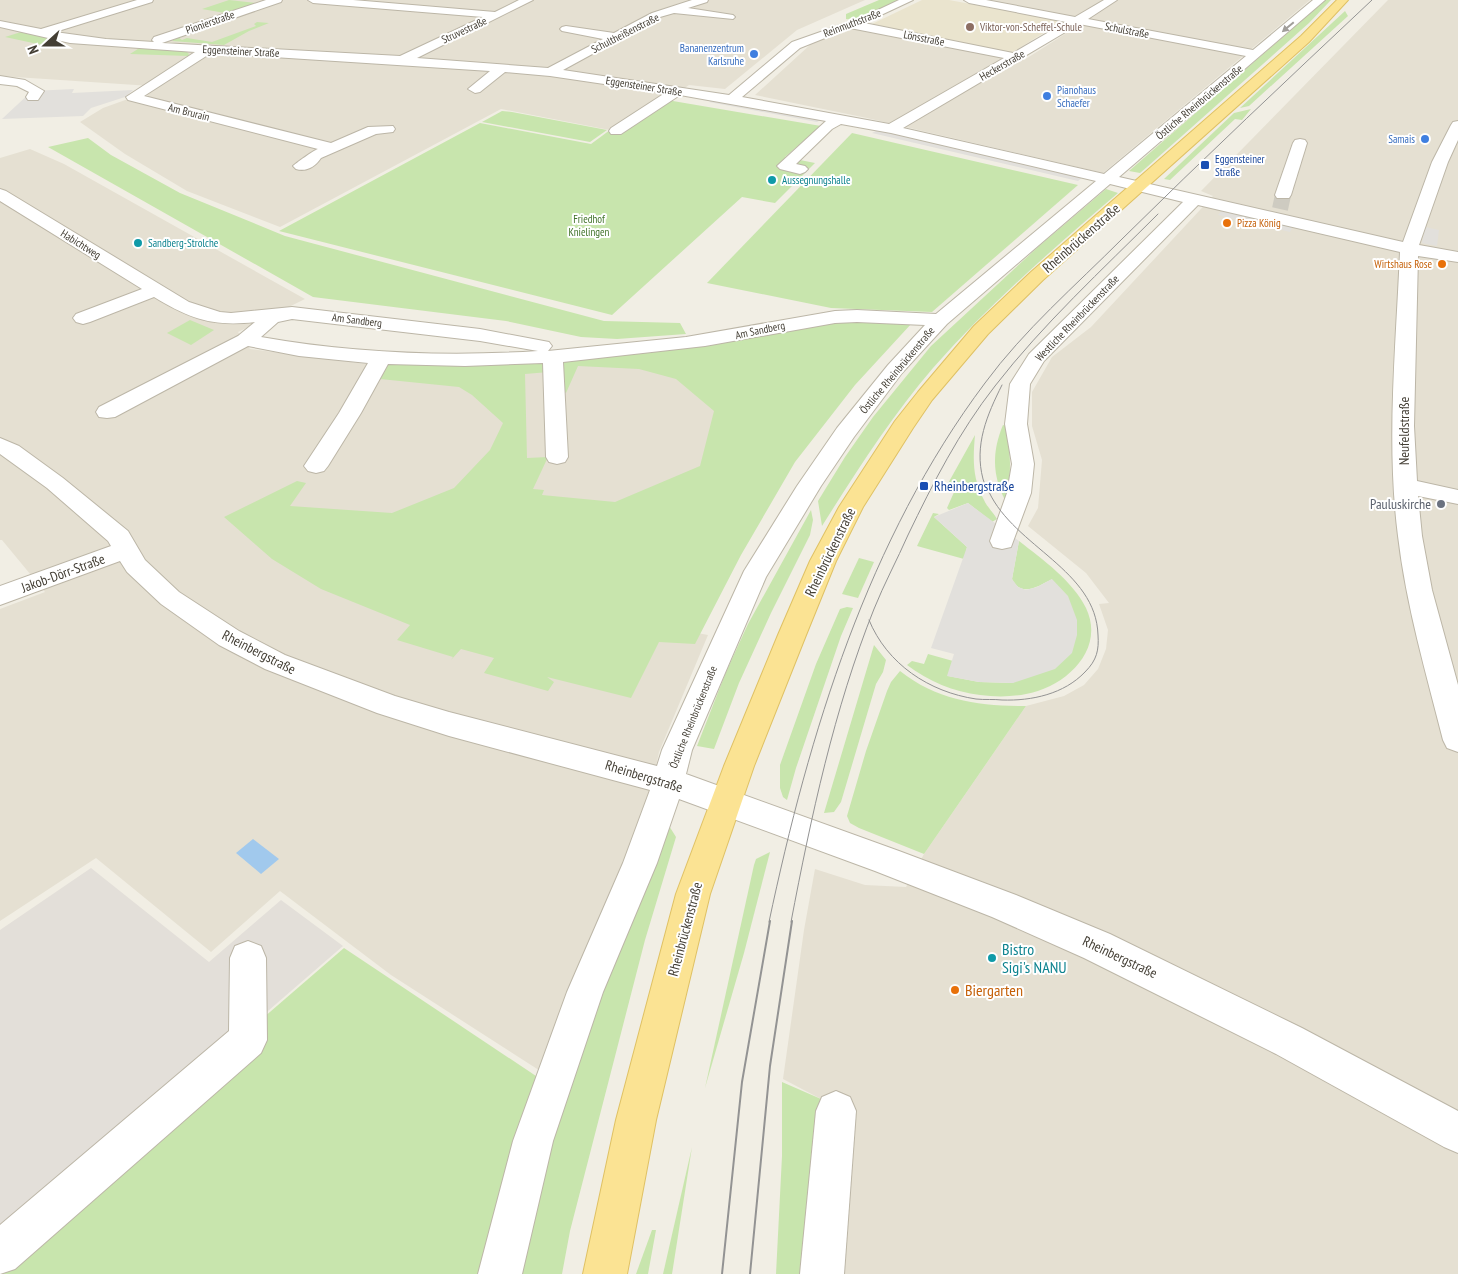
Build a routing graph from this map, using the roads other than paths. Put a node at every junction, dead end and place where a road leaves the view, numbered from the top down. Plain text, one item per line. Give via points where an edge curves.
1 (148, 0) edge
2 (277, 0) edge
3 (313, 0) edge
4 (528, 0) edge
5 (702, 0) edge
6 (908, 0) edge
7 (969, 0) edge
8 (1112, 0) edge
9 (1320, 0) edge
10 (1343, 0) edge
11 (673, 10) junction
12 (851, 10) dead end
13 (496, 15) junction
14 (729, 17) dead end
15 (623, 19) dead end
16 (831, 20) junction
17 (1078, 20) junction
18 (642, 23) junction
19 (0, 24) edge
20 (849, 24) junction
21 (566, 29) dead end
22 (40, 33) junction
23 (616, 37) junction
24 (74, 39) junction
25 (106, 43) junction
26 (143, 45) junction
27 (796, 45) junction
28 (51, 48) dead end
29 (208, 49) junction
30 (85, 52) dead end
31 (1255, 54) junction
32 (126, 55) dead end
33 (1018, 57) junction
34 (401, 60) junction
35 (502, 68) junction
36 (555, 75) junction
37 (0, 80) edge
38 (475, 89) dead end
39 (677, 91) junction
40 (33, 97) dead end
41 (732, 99) junction
42 (839, 119) junction
43 (1458, 125) edge
44 (388, 129) dead end
45 (891, 129) junction
46 (616, 131) dead end
47 (1300, 142) dead end
48 (328, 147) junction
49 (301, 166) dead end
50 (800, 169) dead end
51 (1108, 179) junction
52 (1140, 186) junction
53 (2, 197) edge
54 (1195, 199) junction
55 (1280, 207) junction
56 (1408, 249) junction
57 (1458, 257) edge
58 (156, 290) junction
59 (287, 314) junction
60 (83, 318) dead end
61 (940, 320) junction
62 (245, 340) junction
63 (580, 353) junction
64 (553, 356) junction
65 (381, 358) junction
66 (108, 412) dead end
67 (0, 445) edge
68 (557, 457) dead end
69 (316, 466) dead end
70 (1405, 486) junction
71 (1458, 497) edge
72 (1002, 541) dead end
73 (125, 550) junction
74 (0, 596) edge
75 (1458, 740) edge
76 (667, 781) junction
77 (726, 804) junction
78 (248, 958) dead end
79 (836, 1111) dead end
80 (1458, 1133) edge
81 (0, 1254) edge
82 (500, 1274) edge
83 (605, 1274) edge
84 (822, 1274) edge

1 - 22 street
2 - 26 street, Pionierstraße
3 - 13 street
4 - 13 street, Struvestraße
5 - 11 street, Schultheißenstraße
6 - 20 street, Reinmuthstraße
7 - 17 street, Schulstraße
8 - 17 street, Heckerstraße
9 -> 31 street, Östliche Rheinbrückenstraße
10 - 52 main road, Rheinbrückenstraße via 1305,39
11 - 14 street
11 - 18 street, Schultheißenstraße
12 - 16 street, Reinmuthstraße
13 - 34 street, Struvestraße
15 - 18 street
16 - 20 street, Lönsstraße
16 - 27 street, Reinmuthstraße via 811,29
17 - 31 street, Schulstraße
17 - 33 street, Heckerstraße
18 - 23 street, Schultheißenstraße
19 - 22 street, Eggensteiner Straße
20 - 27 street, Reinmuthstraße
20 - 33 street, Lönsstraße
21 - 23 street
22 - 24 street, Eggensteiner Straße
23 - 36 street, Schultheißenstraße
24 - 25 street, Eggensteiner Straße
24 - 28 street
25 - 26 street, Eggensteiner Straße
25 - 30 street
26 - 29 street, Eggensteiner Straße
26 - 32 street
27 - 41 street, Reinmuthstraße
29 - 34 street, Eggensteiner Straße via 285,57
29 - 48 street, Am Brurain via 132,96
31 - 51 street, Östliche Rheinbrückenstraße
33 - 45 street, Heckerstraße
34 - 35 street, Eggensteiner Straße
35 - 36 street, Eggensteiner Straße
35 - 38 street
36 - 39 street, Eggensteiner Straße
37 - 40 street via 20,83 38,91
39 - 41 street, Eggensteiner Straße
39 - 46 street
41 - 42 street, Eggensteiner Straße
42 - 45 street, Eggensteiner Straße
42 - 50 street via 827,126 785,166
43 - 56 street, Neufeldstraße via 1440,162
44 - 48 street via 373,130
45 - 51 street, Eggensteiner Straße
47 - 55 street
48 - 49 street
51 - 52 street, Eggensteiner Straße
51 - 61 street, Östliche Rheinbrückenstraße
52 - 54 street, Eggensteiner Straße
52 - 77 main road, Rheinbrückenstraße via 1037,276 982,330 903,426 852,507 823,561
53 - 58 street, Habichtweg
54 - 55 street, Eggensteiner Straße
54 - 72 street, Westliche Rheinbrückenstraße via 1036,358 1020,384 1016,424 1023,464 1019,493
55 - 56 street, Eggensteiner Straße
56 - 57 street, Eggensteiner Straße
56 - 70 street, Neufeldstraße via 1403,426
58 - 59 street, Habichtweg via 182,306 218,318
58 - 60 street
59 - 62 street via 271,318
59 - 63 street, Am Sandberg via 480,335
61 - 63 street, Am Sandberg via 835,317 685,343
61 - 76 street, Östliche Rheinbrückenstraße via 895,369 845,433 752,578
62 - 65 street, Am Sandberg via 312,352
62 - 66 street
63 - 64 street, Am Sandberg
64 - 65 street, Am Sandberg via 454,360
64 - 68 street
65 - 69 street
67 - 73 street, Rheinbergstraße via 55,483 119,537
70 - 71 street
70 - 75 street, Neufeldstraße via 1419,590
73 - 74 street, Jakob-Dörr-Straße
73 - 76 street, Rheinbergstraße via 149,579 191,614 275,662 387,705
76 - 77 street, Rheinbergstraße
76 - 82 street, Östliche Rheinbrückenstraße via 640,863 585,992 533,1141
77 - 80 street, Rheinbergstraße via 896,864 1097,946 1289,1041
77 - 83 main road, Rheinbrückenstraße via 694,894 659,1025
78 - 81 street via 248,1040
79 - 84 street

